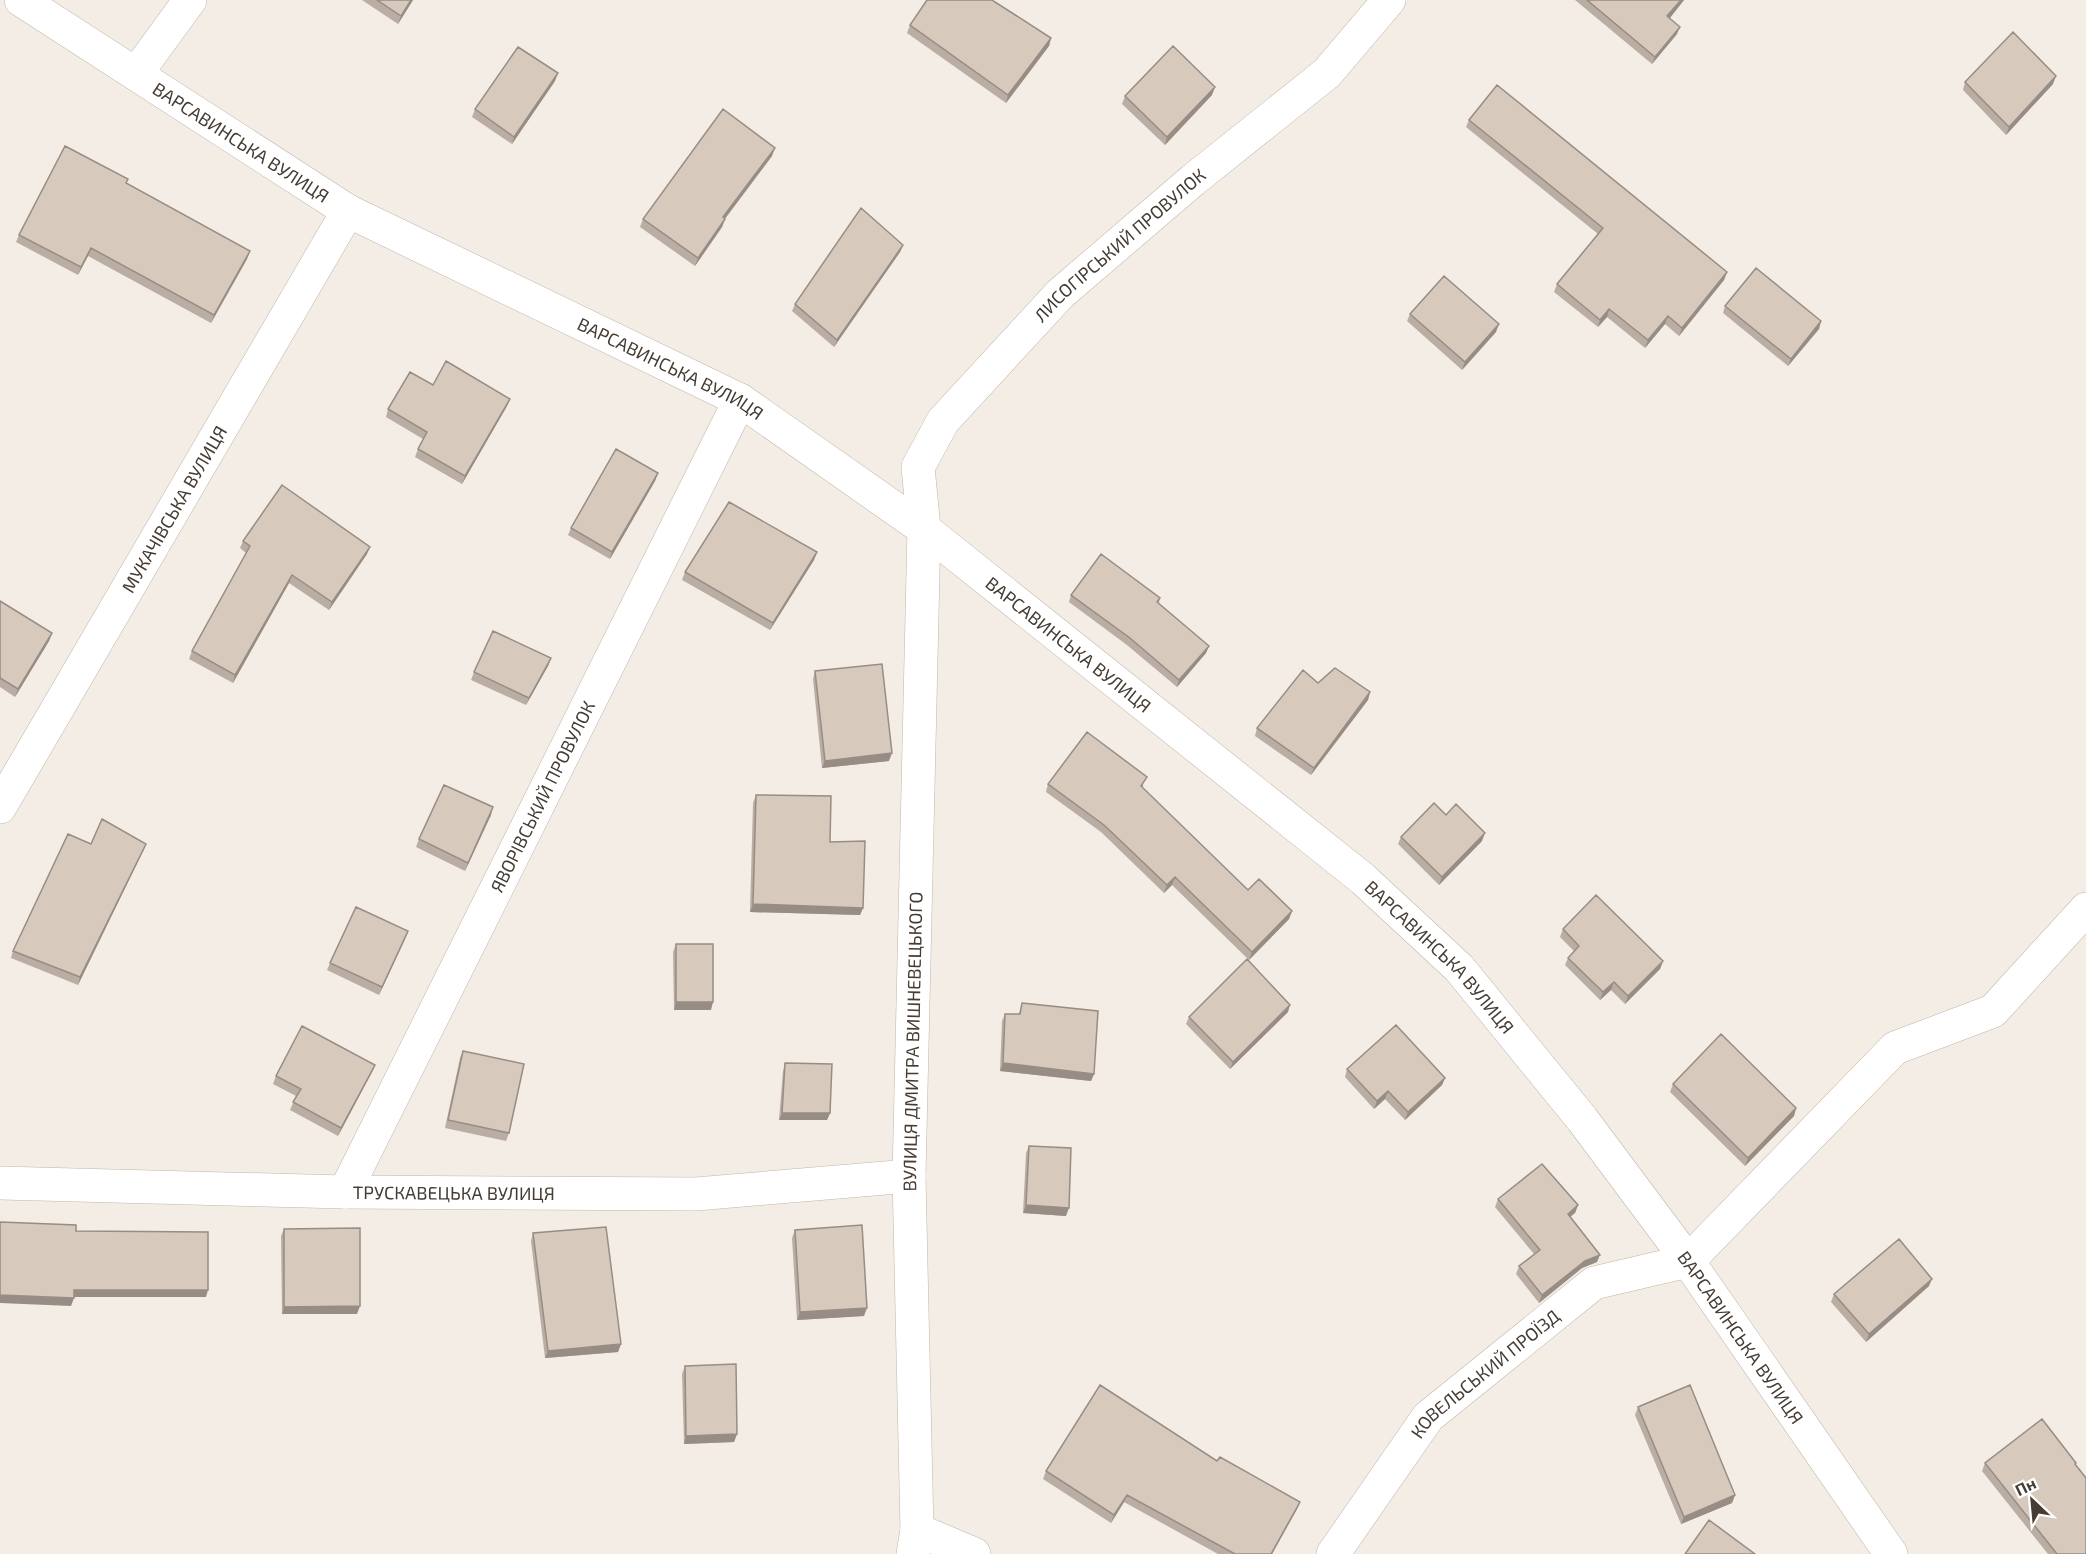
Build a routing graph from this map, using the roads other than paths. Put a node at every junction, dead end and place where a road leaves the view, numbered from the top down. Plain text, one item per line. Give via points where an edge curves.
1 (21, 0) edge
2 (190, 0) edge
3 (1389, 0) edge
4 (136, 74) junction
5 (348, 211) junction
6 (740, 400) junction
7 (924, 529) junction
8 (0, 807) edge
9 (2086, 909) edge
10 (909, 1176) junction
11 (0, 1183) edge
12 (345, 1192) junction
13 (1688, 1261) junction
14 (915, 1542) edge
15 (974, 1554) edge
16 (1333, 1554) edge
17 (1891, 1554) edge

1 - 4 street, ВАРСАВИНСЬКА ВУЛИЦЯ
2 - 4 street
3 - 7 street, ЛИСОГІРСЬКИЙ ПРОВУЛОК via 1327,73 1193,180 1060,294 944,421 918,467
4 - 5 street, ВАРСАВИНСЬКА ВУЛИЦЯ
5 - 6 street, ВАРСАВИНСЬКА ВУЛИЦЯ
5 - 8 street, МУКАЧІВСЬКА ВУЛИЦЯ
6 - 7 street, ВАРСАВИНСЬКА ВУЛИЦЯ
6 - 12 street, ЯВОРІВСЬКИЙ ПРОВУЛОК
7 - 10 street, ВУЛИЦЯ ДМИТРА ВИШНЕВЕЦЬКОГО
7 - 13 street, ВАРСАВИНСЬКА ВУЛИЦЯ via 1363,879 1459,968 1582,1119
9 - 13 street via 1992,1011 1895,1048
10 - 12 street, ТРУСКАВЕЦЬКА ВУЛИЦЯ via 696,1194
10 - 14 street, ВУЛИЦЯ ДМИТРА ВИШНЕВЕЦЬКОГО
11 - 12 street, ТРУСКАВЕЦЬКА ВУЛИЦЯ
13 - 16 street, КОВЕЛЬСЬКИЙ ПРОЇЗД via 1594,1282 1428,1417
13 - 17 street, ВАРСАВИНСЬКА ВУЛИЦЯ
14 - 15 street

